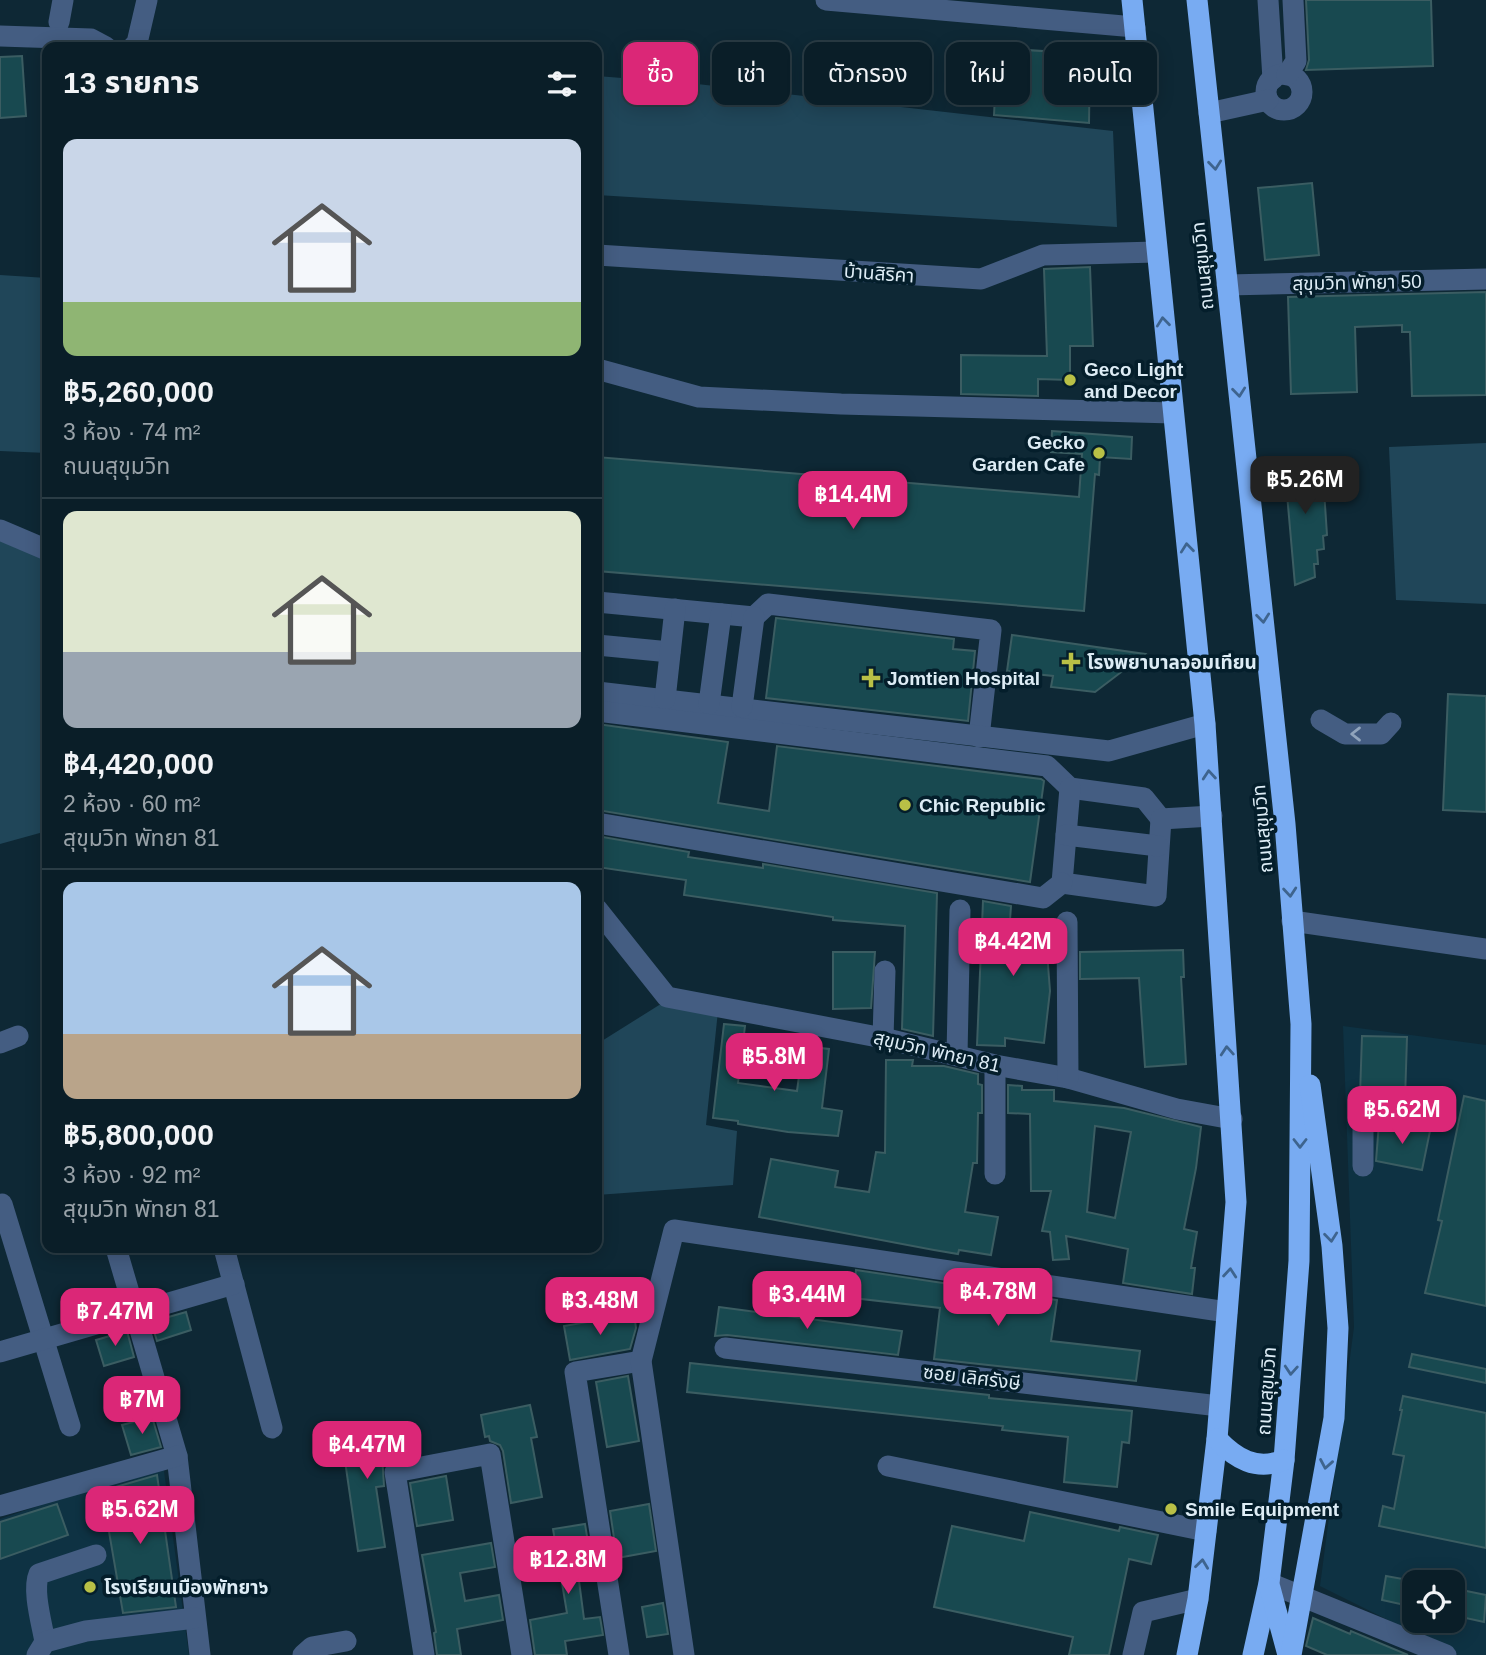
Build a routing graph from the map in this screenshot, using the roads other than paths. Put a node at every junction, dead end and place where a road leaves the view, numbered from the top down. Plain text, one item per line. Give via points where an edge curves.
1 (63, 0) edge
2 (147, 0) edge
3 (826, 0) edge
4 (1132, 0) edge
5 (1197, 0) edge
6 (1268, 0) edge
7 (1293, 0) edge
8 (59, 22) dead end
9 (1135, 27) junction
10 (0, 36) edge
11 (96, 42) edge
12 (137, 42) edge
13 (1280, 77) junction
14 (1268, 100) junction
15 (1209, 113) junction
16 (1156, 252) junction
17 (602, 255) edge
18 (1486, 279) edge
19 (1227, 285) junction
20 (602, 370) edge
21 (1172, 413) junction
22 (0, 530) edge
23 (42, 548) edge
24 (602, 602) edge
25 (675, 609) junction
26 (721, 614) junction
27 (754, 617) junction
28 (602, 645) edge
29 (670, 652) junction
30 (602, 693) edge
31 (665, 699) junction
32 (709, 704) junction
33 (742, 707) junction
34 (602, 712) edge
35 (1321, 720) dead end
36 (1391, 723) dead end
37 (1205, 724) junction
38 (979, 737) junction
39 (1070, 788) junction
40 (1212, 816) junction
41 (1161, 819) junction
42 (602, 824) edge
43 (1066, 835) junction
44 (1158, 846) junction
45 (1062, 883) junction
46 (960, 910) dead end
47 (602, 915) edge
48 (1293, 921) junction
49 (1068, 922) dead end
50 (1486, 948) edge
51 (885, 971) dead end
52 (1301, 1024) junction
53 (883, 1038) junction
54 (957, 1055) junction
55 (995, 1065) junction
56 (1068, 1077) junction
57 (1232, 1119) junction
58 (1444, 1120) dead end
59 (1363, 1166) dead end
60 (995, 1174) dead end
61 (2, 1204) dead end
62 (117, 1253) edge
63 (225, 1253) edge
64 (234, 1284) junction
65 (134, 1312) junction
66 (1227, 1312) junction
67 (42, 1339) junction
68 (725, 1348) dead end
69 (0, 1352) edge
70 (641, 1361) junction
71 (1219, 1406) junction
72 (70, 1426) dead end
73 (272, 1428) dead end
74 (1217, 1439) junction
75 (177, 1456) junction
76 (1284, 1460) junction
77 (888, 1466) dead end
78 (0, 1506) edge
79 (1206, 1531) junction
80 (96, 1555) dead end
81 (1269, 1583) junction
82 (1303, 1597) junction
83 (1198, 1599) junction
84 (195, 1618) junction
85 (346, 1641) dead end
86 (41, 1649) edge
87 (200, 1655) edge
88 (303, 1655) edge
89 (424, 1655) edge
90 (522, 1655) edge
91 (619, 1655) edge
92 (684, 1655) edge
93 (1133, 1655) edge
94 (1187, 1655) edge
95 (1253, 1655) edge
96 (1290, 1655) edge
97 (1446, 1655) edge

1 - 8 street
2 - 12 street
3 - 9 street
4 - 9 highway
5 - 15 highway, ถนนสุขุมวิท
6 - 13 street
7 - 13 street via 1296,61
9 - 16 highway
10 - 11 street
13 - 14 street via 1266,92
13 - 14 street via 1297,79 1300,101 1286,110
14 - 15 street
15 -> 19 highway, ถนนสุขุมวิท
16 - 17 street, บ้านสิริคา via 1043,255 981,279
21 -> 16 highway
18 - 19 street, สุขุมวิท พัทยา 50
19 -> 48 highway, ถนนสุขุมวิท
20 - 21 street via 699,397
37 -> 21 highway
22 - 23 street
24 - 25 street
25 - 26 street
25 - 29 street
26 - 27 street
26 - 32 street
27 - 33 street
27 - 38 street via 768,604 991,630
28 - 29 street
29 - 31 street
30 - 31 street
31 - 32 street
32 - 33 street
33 - 38 street
34 - 39 street via 1047,766
36 -> 35 street via 1381,734 1345,734
37 - 38 street via 1109,751
40 -> 37 highway
39 - 41 street via 1144,798
39 - 43 street
40 - 41 street
57 -> 40 highway
41 - 44 street
42 - 45 street via 1042,898
43 - 44 street
43 - 45 street
44 - 45 street via 1156,896
46 - 54 street
47 - 53 street, สุขุมวิท พัทยา 81 via 667,997
48 - 50 street
48 - 52 highway, ถนนสุขุมวิท
49 - 56 street
51 - 53 street
52 -> 76 highway, ถนนสุขุมวิท via 1299,1261
52 -> 82 highway via 1321,1157 1338,1328 1334,1418
53 - 54 street, สุขุมวิท พัทยา 81
54 - 55 street, สุขุมวิท พัทยา 81
55 - 56 street, สุขุมวิท พัทยา 81
55 - 60 street
56 - 57 street, สุขุมวิท พัทยา 81 via 1177,1109
66 -> 57 highway via 1236,1202
58 - 59 street via 1363,1107
61 - 67 street
62 - 65 street
63 - 64 street
64 - 65 street
64 - 73 street
65 - 67 street
65 - 75 street
66 - 70 street via 674,1230
66 - 71 highway
67 - 69 street
67 - 72 street
68 - 71 street, ซอย เลิศรังษี
70 - 91 street via 575,1372
70 - 92 street
71 - 74 highway
74 - 76 highway via 1244,1461 1273,1464
74 - 79 highway
75 - 78 street
75 - 84 street
76 - 81 highway, ถนนสุขุมวิท
77 - 79 street
83 -> 79 highway
80 - 86 street via 39,1574
81 - 82 street
81 - 95 highway, ถนนสุขุมวิท
81 - 96 highway
82 - 96 highway
82 - 97 street
83 - 93 street via 1143,1612
83 - 94 highway
84 - 86 street via 86,1631
84 - 87 street
85 - 88 street via 312,1647
89 - 90 street via 395,1472 490,1454

